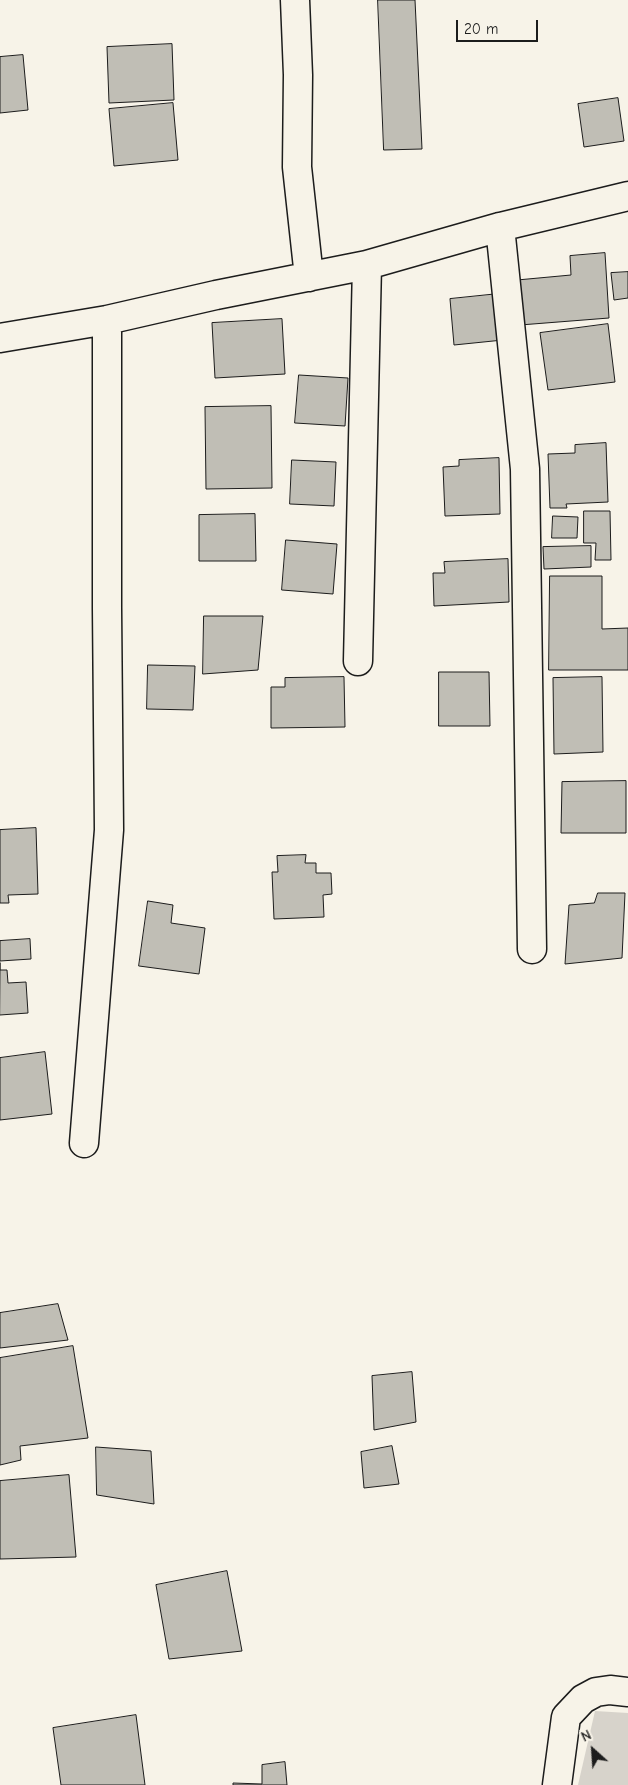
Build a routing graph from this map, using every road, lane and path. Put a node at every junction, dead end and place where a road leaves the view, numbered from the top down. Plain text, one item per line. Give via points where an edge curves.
1 (295, 0) edge
2 (628, 196) edge
3 (500, 227) junction
4 (367, 265) junction
5 (309, 278) junction
6 (108, 320) junction
7 (0, 338) edge
8 (358, 661) dead end
9 (532, 949) dead end
10 (84, 1143) dead end
11 (628, 1692) edge
12 (557, 1785) edge

1 - 5 street via 297,167
2 - 3 street
3 - 4 street
3 - 9 street via 525,468
4 - 5 street
4 - 8 street
5 - 6 street
6 - 7 street
6 - 10 street via 109,830
11 - 12 street via 596,1692 583,1698 566,1717

